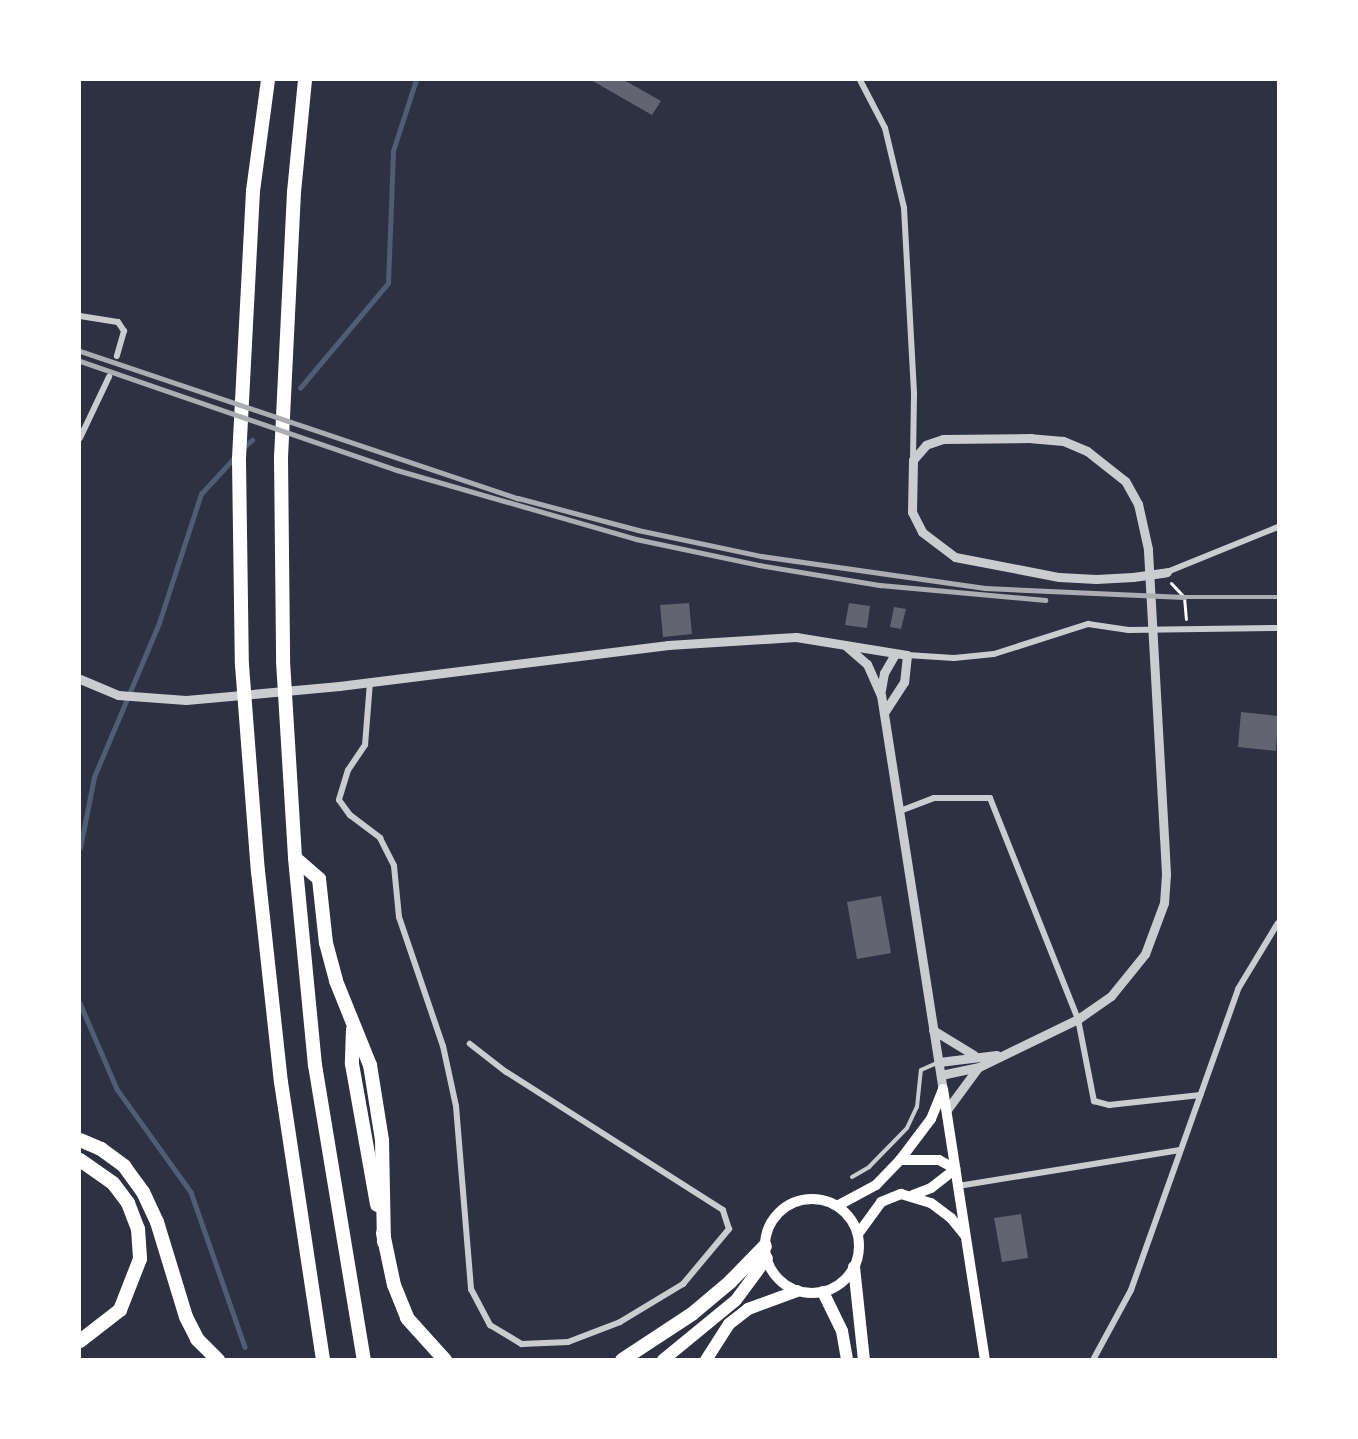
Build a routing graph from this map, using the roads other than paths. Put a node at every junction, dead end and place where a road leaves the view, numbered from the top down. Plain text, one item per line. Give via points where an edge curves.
1 (268, 80) edge
2 (305, 80) edge
3 (860, 80) edge
4 (80, 316) edge
5 (117, 356) dead end
6 (109, 377) dead end
7 (80, 438) edge
8 (913, 460) junction
9 (1278, 528) edge
10 (1165, 572) joint
11 (1278, 628) edge
12 (843, 644) junction
13 (895, 654) junction
14 (907, 655) junction
15 (80, 679) edge
16 (370, 682) junction
17 (881, 695) junction
18 (884, 713) junction
19 (900, 811) junction
20 (295, 858) junction
21 (1278, 923) edge
22 (1078, 1019) junction
23 (933, 1030) junction
24 (470, 1044) dead end
25 (974, 1055) junction
26 (1000, 1055) junction
27 (939, 1062) junction
28 (979, 1067) junction
29 (940, 1075) junction
30 (943, 1089) junction
31 (1200, 1095) junction
32 (946, 1110) junction
33 (80, 1140) edge
34 (1180, 1150) junction
35 (80, 1160) edge
36 (900, 1160) junction
37 (955, 1169) junction
38 (852, 1177) dead end
39 (958, 1186) junction
40 (913, 1195) junction
41 (837, 1206) junction
42 (858, 1234) junction
43 (966, 1235) junction
44 (766, 1252) junction
45 (854, 1267) junction
46 (797, 1291) junction
47 (823, 1292) junction
48 (80, 1341) edge
49 (218, 1359) edge
50 (323, 1359) edge
51 (364, 1359) edge
52 (445, 1359) edge
53 (622, 1359) edge
54 (663, 1359) edge
55 (706, 1359) edge
56 (847, 1359) edge
57 (864, 1359) edge
58 (985, 1359) edge
59 (1092, 1359) edge

1 - 50 highway via 253,190 239,460 242,664 258,871 310,1290
2 - 20 highway via 294,192 281,457 283,662
3 - 8 street via 885,128 904,208 914,395
4 - 5 street via 118,322 124,331
6 - 7 street
8 - 10 street via 912,512 922,532 955,557 1059,577 1096,579
8 - 22 street via 926,446 963,436 1063,441 1087,451 1125,481 1146,528 1166,874 1164,903 1145,954 1129,978
9 - 10 street
11 - 14 street via 1129,630 1088,624 994,654 954,658
12 - 13 street
12 - 16 street via 796,637 668,645
12 - 17 street via 867,664
13 - 14 street
13 - 17 street via 884,673
14 - 18 street via 904,682
15 - 16 street via 118,695 151,700
16 - 24 street via 365,745 348,770 339,800 350,815 380,837 394,866 399,917 443,1046 456,1106 471,1289 490,1326 522,1344 568,1342 620,1322 683,1284 729,1229 723,1210 506,1072
17 - 18 street
18 - 19 street
19 - 22 street via 934,798 990,798
19 - 23 street
20 - 51 highway via 315,1065
20 - 52 highway via 319,879 326,943 336,981 370,1065 382,1140 384,1242 407,1318
21 - 31 street via 1238,989
22 - 26 street
22 - 31 street via 1094,1101 1109,1105
23 - 25 street
23 - 27 street
25 - 26 street
25 - 27 street
26 - 28 street
27 - 29 street
27 - 38 lane via 921,1070 917,1107 907,1128 869,1167
28 - 29 street
28 - 32 street
29 - 30 street
30 - 32 main road
30 - 36 main road via 931,1119
31 - 34 street
32 - 37 main road
33 - 49 highway via 124,1166 143,1192 157,1222 186,1317 197,1339
34 - 39 street
34 - 59 street via 1131,1290
35 - 48 highway via 113,1183 128,1203 138,1229 140,1259 120,1310
36 - 37 main road via 932,1159
36 - 41 main road via 876,1185
37 - 39 main road
37 - 40 main road via 931,1188
39 - 43 main road
40 - 42 main road via 901,1194 881,1202
40 - 43 main road via 951,1218
41 - 42 main road
41 - 44 main road via 824,1200 795,1202 773,1219
42 - 45 main road
43 - 58 main road
44 - 46 main road via 778,1278
44 - 53 highway via 692,1314
44 - 54 highway via 736,1300
45 - 47 main road via 841,1282
45 - 57 highway
46 - 47 main road
46 - 55 highway via 766,1300 742,1314 723,1332
47 - 56 highway via 842,1330

